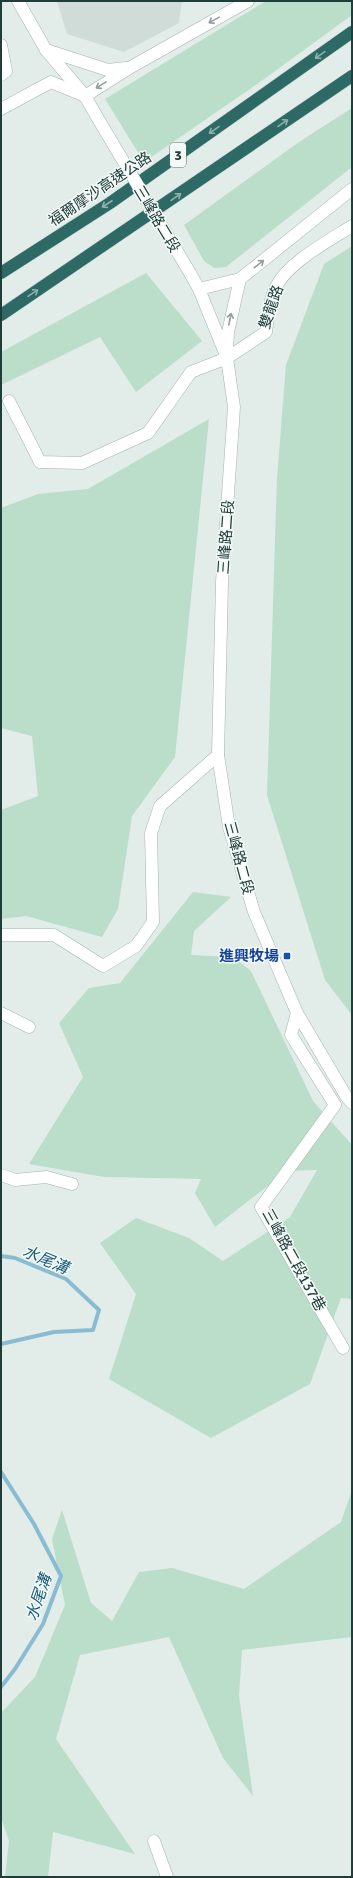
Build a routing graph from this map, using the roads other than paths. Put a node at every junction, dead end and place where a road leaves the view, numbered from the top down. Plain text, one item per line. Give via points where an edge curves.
1 (18, 1) edge
2 (248, 1) edge
3 (352, 32) edge
4 (1, 45) edge
5 (46, 50) junction
6 (131, 67) junction
7 (1, 75) edge
8 (352, 76) edge
9 (85, 96) junction
10 (1, 109) edge
11 (352, 189) edge
12 (352, 226) edge
13 (1, 273) edge
14 (240, 279) junction
15 (199, 289) junction
16 (1, 315) edge
17 (227, 358) junction
18 (9, 401) dead end
19 (218, 754) junction
20 (1, 936) edge
21 (297, 1012) junction
22 (1, 1013) edge
23 (29, 1027) dead end
24 (352, 1103) edge
25 (1, 1175) edge
26 (72, 1184) dead end
27 (343, 1348) dead end
28 (154, 1841) dead end
29 (167, 1877) edge

1 - 5 street, 三峰路二段
2 -> 6 street
3 -> 13 highway, 福爾摩沙高速公路 / 3 via 110,203
4 - 7 street via 6,71
5 - 6 street via 108,70
5 - 9 street, 三峰路二段
6 -> 9 street
16 -> 8 highway, 3
9 - 10 street via 51,82
9 - 15 street, 三峰路二段, bridge
14 -> 11 street
12 - 17 street, 雙龍路 via 290,268 276,286 266,332
14 - 15 street
17 -> 14 street via 228,332
15 - 17 street, 三峰路二段
17 - 18 street, 雙龍路 via 191,372 148,434 82,463 40,462
17 - 19 street, 三峰路二段 via 234,407 222,582
19 - 20 street via 160,806 151,833 153,922 136,946 103,966 54,935
19 - 21 street, 三峰路二段 via 229,827 254,912
21 - 24 street, 三峰路二段
21 - 27 street, 三峰路二段137巷 via 292,1035 335,1105 261,1207
22 - 23 street
25 - 26 street via 15,1180 46,1178
28 - 29 street

